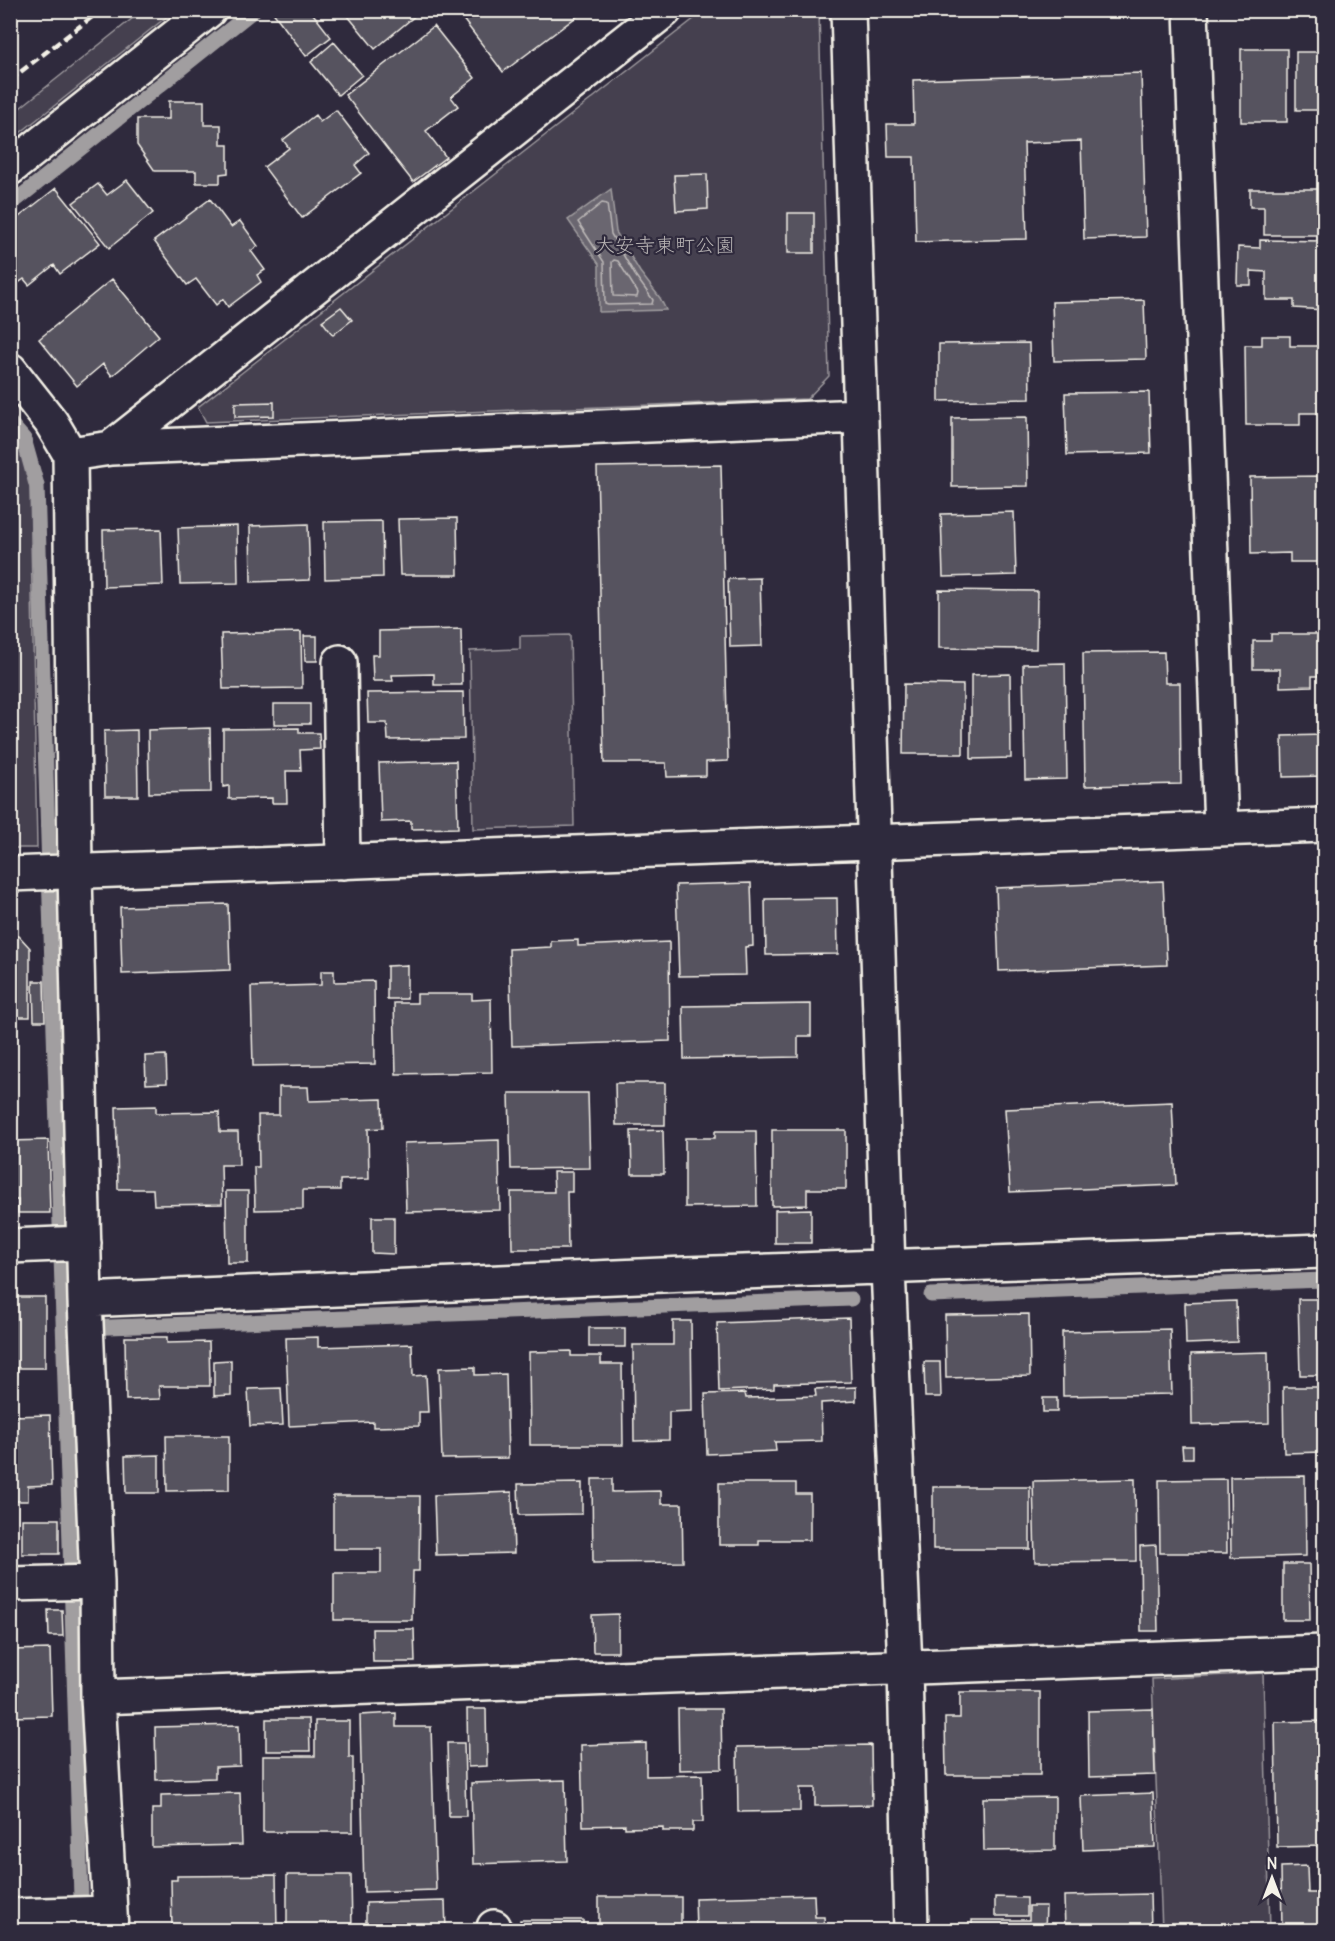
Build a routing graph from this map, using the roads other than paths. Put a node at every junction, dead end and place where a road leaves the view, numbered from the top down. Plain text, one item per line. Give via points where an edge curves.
1 (209, 10) edge
2 (665, 10) edge
3 (848, 10) edge
4 (1191, 10) edge
5 (10, 168) edge
6 (10, 370) edge
7 (861, 416) junction
8 (111, 448) junction
9 (70, 454) junction
10 (340, 662) dead end
11 (1324, 825) edge
12 (1221, 828) junction
13 (875, 841) junction
14 (343, 862) junction
15 (46, 873) edge
16 (69, 1244) junction
17 (10, 1246) edge
18 (1324, 1251) edge
19 (888, 1268) junction
20 (86, 1320) junction
21 (80, 1582) junction
22 (10, 1584) edge
23 (1324, 1652) edge
24 (905, 1667) junction
25 (98, 1697) junction
26 (10, 1916) edge
27 (96, 1918) edge
28 (911, 1930) edge

1 - 5 street
2 - 8 street
3 - 7 street
4 - 12 street
6 - 9 street via 51,422
7 - 8 street
7 - 13 street
8 - 9 street
9 - 15 street
10 - 14 street
11 - 12 street
12 - 13 street
13 - 14 street
13 - 19 street
14 - 15 street
15 - 16 street
16 - 17 street
16 - 20 street
18 - 19 street
19 - 20 street via 674,1274
19 - 24 street
20 - 21 street
21 - 22 street
21 - 25 street
23 - 24 street
24 - 25 street
24 - 28 street
25 - 27 street
26 - 27 street

